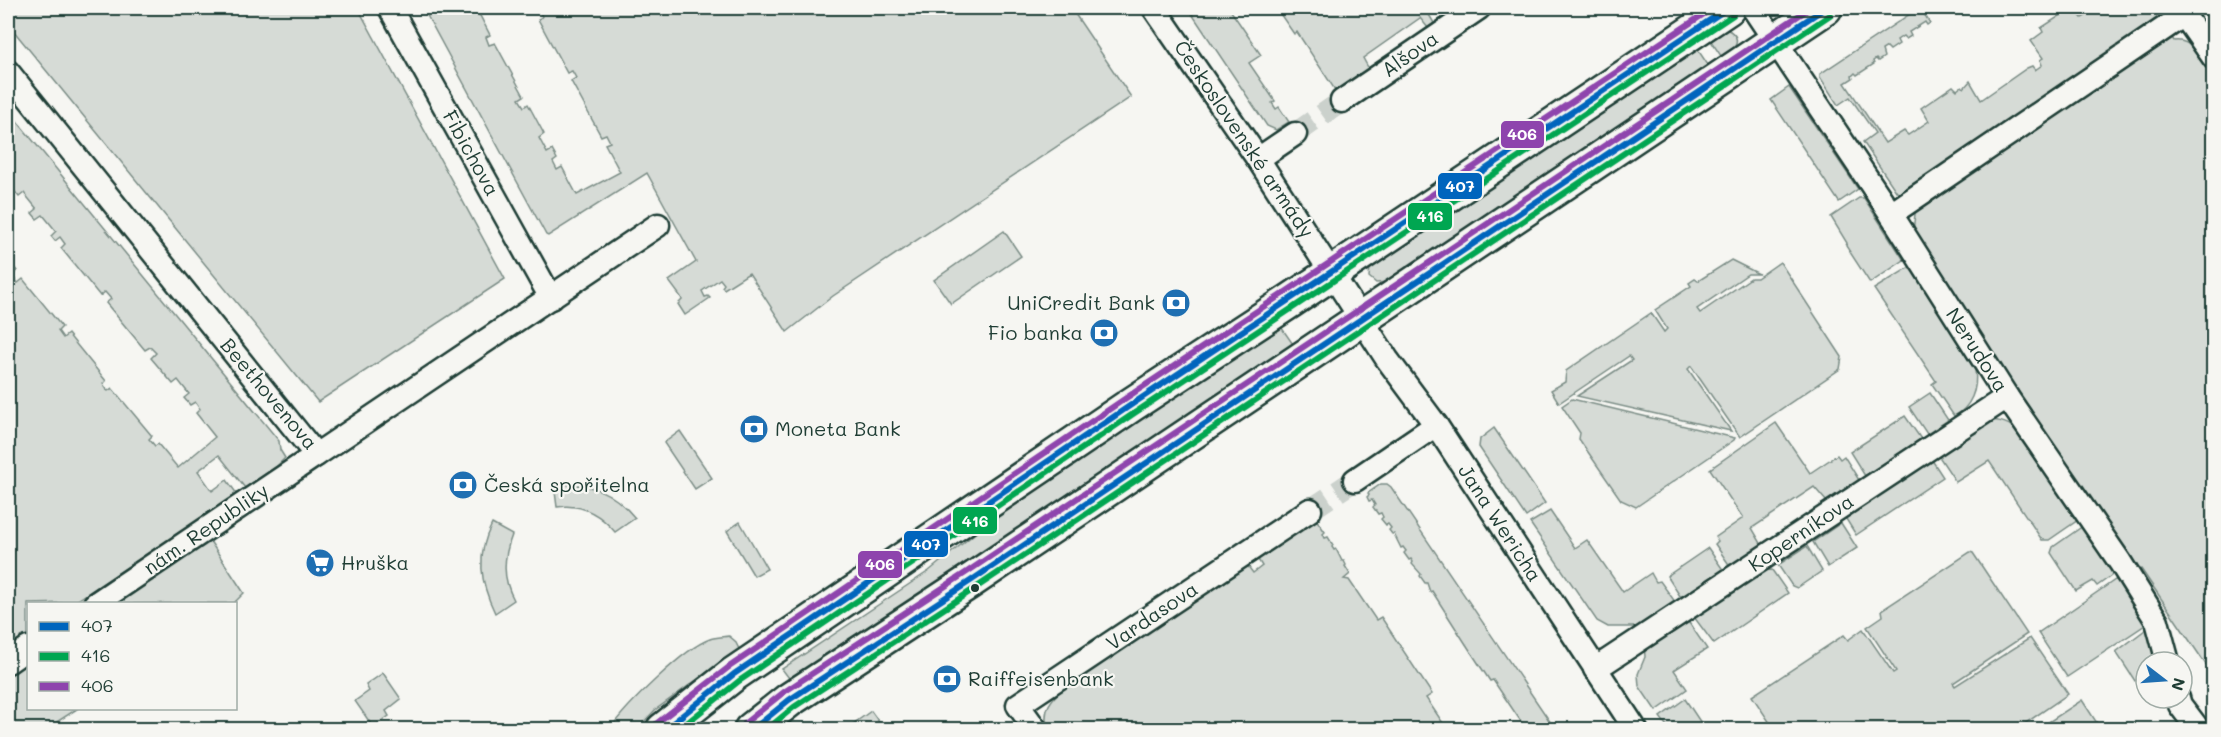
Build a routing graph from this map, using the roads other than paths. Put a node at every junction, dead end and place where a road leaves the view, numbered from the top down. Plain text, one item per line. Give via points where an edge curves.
1 (390, 8) edge
2 (1154, 8) edge
3 (1479, 8) edge
4 (1728, 8) edge
5 (1753, 8) edge
6 (1825, 8) edge
7 (2182, 11) edge
8 (1776, 41) junction
9 (2214, 58) edge
10 (8, 72) edge
11 (1342, 101) tunnel mouth
12 (1295, 134) tunnel mouth
13 (1258, 159) junction
14 (1891, 214) junction
15 (658, 225) dead end
16 (1332, 272) junction
17 (551, 298) junction
18 (1361, 319) junction
19 (2007, 397) junction
20 (1436, 425) junction
21 (316, 455) junction
22 (1355, 480) tunnel mouth
23 (1310, 510) tunnel mouth
24 (97, 602) edge
25 (27, 649) edge
26 (2165, 650) edge
27 (8, 662) edge
28 (1595, 669) junction
29 (2184, 710) edge
30 (665, 728) edge
31 (751, 729) edge
32 (1036, 729) edge
33 (1636, 729) edge
34 (2199, 729) edge

1 - 17 street, Fibichova
2 - 13 street, Československé armády
3 - 11 street, Alšova
4 - 16 main road
5 - 8 street, Nerudova
6 - 8 main road
7 - 9 street
7 - 14 street
8 - 14 street, Nerudova
8 - 18 main road
10 - 21 street, Beethovenova
12 - 13 street
13 - 16 street, Československé armády
14 - 19 street, Nerudova
15 - 17 street, Beethovenova
16 - 18 street, Československé armády
16 - 30 main road via 734,674
17 - 21 street, Beethovenova
18 - 20 street, Jana Wericha
18 - 31 main road
19 - 26 street, Nerudova via 2157,621
19 - 28 street, Koperníkova
20 - 22 street
20 - 28 street, Jana Wericha
21 - 24 street, nám. Republiky
23 - 32 street, Vardasova via 1018,705
25 - 27 street
28 - 33 street, Jana Wericha
29 - 34 street

